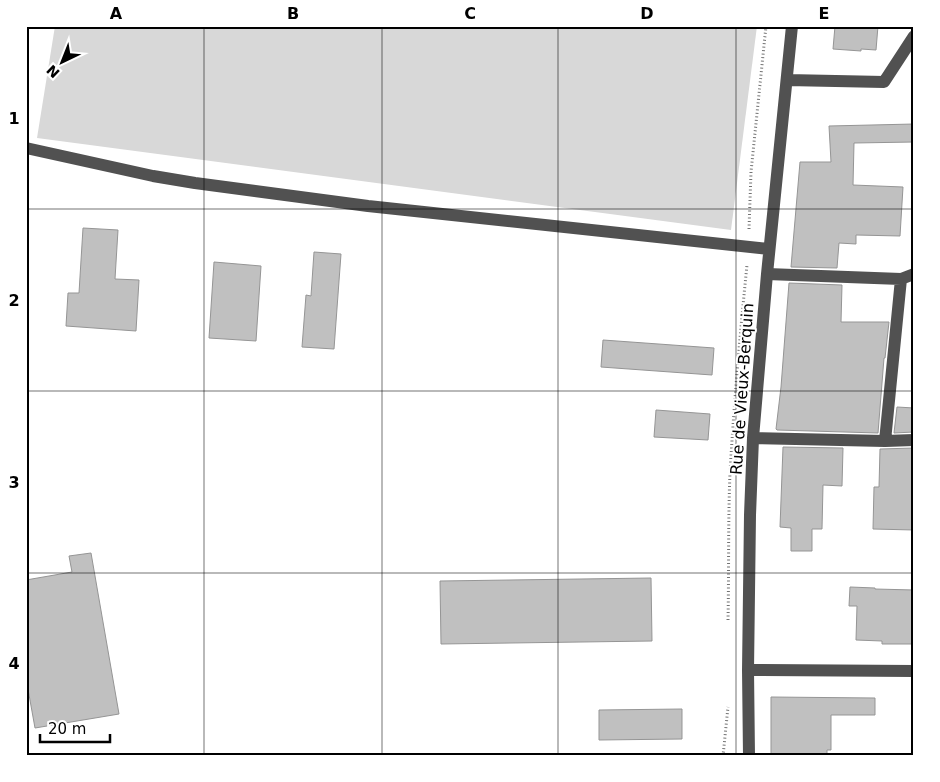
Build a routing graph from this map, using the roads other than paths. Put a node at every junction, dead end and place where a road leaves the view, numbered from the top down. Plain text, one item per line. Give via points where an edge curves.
1 (792, 26) edge
2 (914, 36) edge
3 (787, 80) junction
4 (26, 148) edge
5 (769, 249) junction
6 (767, 274) junction
7 (914, 274) edge
8 (901, 279) junction
9 (753, 438) junction
10 (914, 440) edge
11 (885, 441) junction
12 (748, 670) junction
13 (914, 671) edge
14 (749, 756) edge

1 - 3 street, Rue de Vieux-Berquin
2 - 3 street via 884,82
3 - 5 street, Rue de Vieux-Berquin
4 - 5 street via 195,183 368,206
5 - 6 street, Rue de Vieux-Berquin
6 - 8 street
6 - 9 street, Rue de Vieux-Berquin
7 - 8 street
8 - 11 street
9 - 11 street
9 - 12 street, Rue de Vieux-Berquin
10 - 11 street
12 - 13 street
12 - 14 street, Rue de Vieux-Berquin

